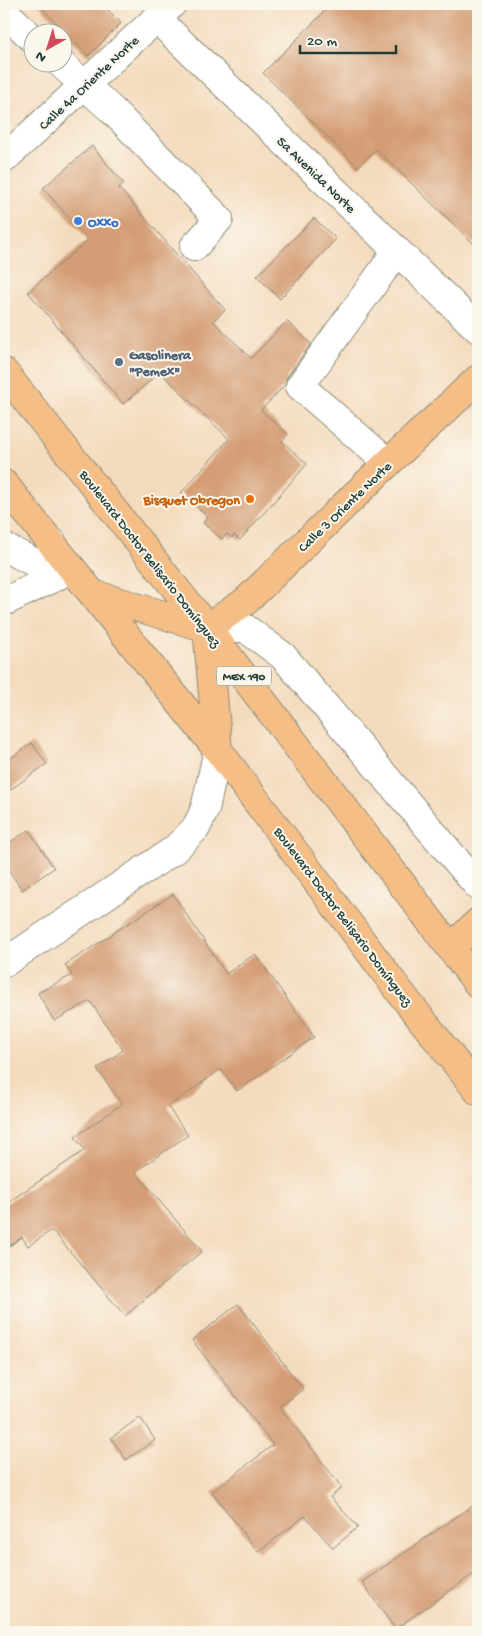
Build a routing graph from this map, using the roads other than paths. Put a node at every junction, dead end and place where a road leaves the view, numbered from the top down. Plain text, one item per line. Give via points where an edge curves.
1 (4, 11) edge
2 (164, 11) edge
3 (22, 28) edge
4 (69, 72) edge
5 (84, 86) junction
6 (4, 159) edge
7 (194, 247) dead end
8 (397, 251) junction
9 (478, 329) edge
10 (4, 372) edge
11 (478, 379) edge
12 (388, 463) junction
13 (4, 484) edge
14 (52, 542) junction
15 (4, 547) edge
16 (59, 575) junction
17 (94, 594) junction
18 (4, 602) edge
19 (207, 628) junction
20 (218, 750) junction
21 (478, 886) edge
22 (478, 922) edge
23 (451, 948) junction
24 (4, 963) edge
25 (478, 984) edge
26 (478, 1091) edge

1 - 3 street
2 - 5 street, Calle 4a Oriente Norte
2 - 8 street, 5a Avenida Norte
4 - 5 street
5 - 6 street, Calle 4a Oriente Norte
5 - 7 street via 112,110 219,219
8 - 9 street, 5a Avenida Norte
8 - 12 street via 300,386
10 - 19 main road, Boulevard Doctor Belisario Domínguez / MEX 190
11 - 12 main road, Calle 3 Oriente Norte
12 - 19 main road, Calle 3 Oriente Norte via 246,601
13 - 14 main road, Boulevard Doctor Belisario Domínguez
14 - 16 street
14 - 17 main road, Boulevard Doctor Belisario Domínguez
15 - 16 street
16 - 18 street
17 - 19 main road
17 - 20 main road, Boulevard Doctor Belisario Domínguez
19 - 20 main road
19 - 21 street via 245,628 282,656
19 - 23 main road, Boulevard Doctor Belisario Domínguez / MEX 190
20 - 24 street via 205,809 196,828 174,850
20 - 26 main road, Boulevard Doctor Belisario Domínguez
22 - 23 main road
23 - 25 main road, Boulevard Doctor Belisario Domínguez / MEX 190

